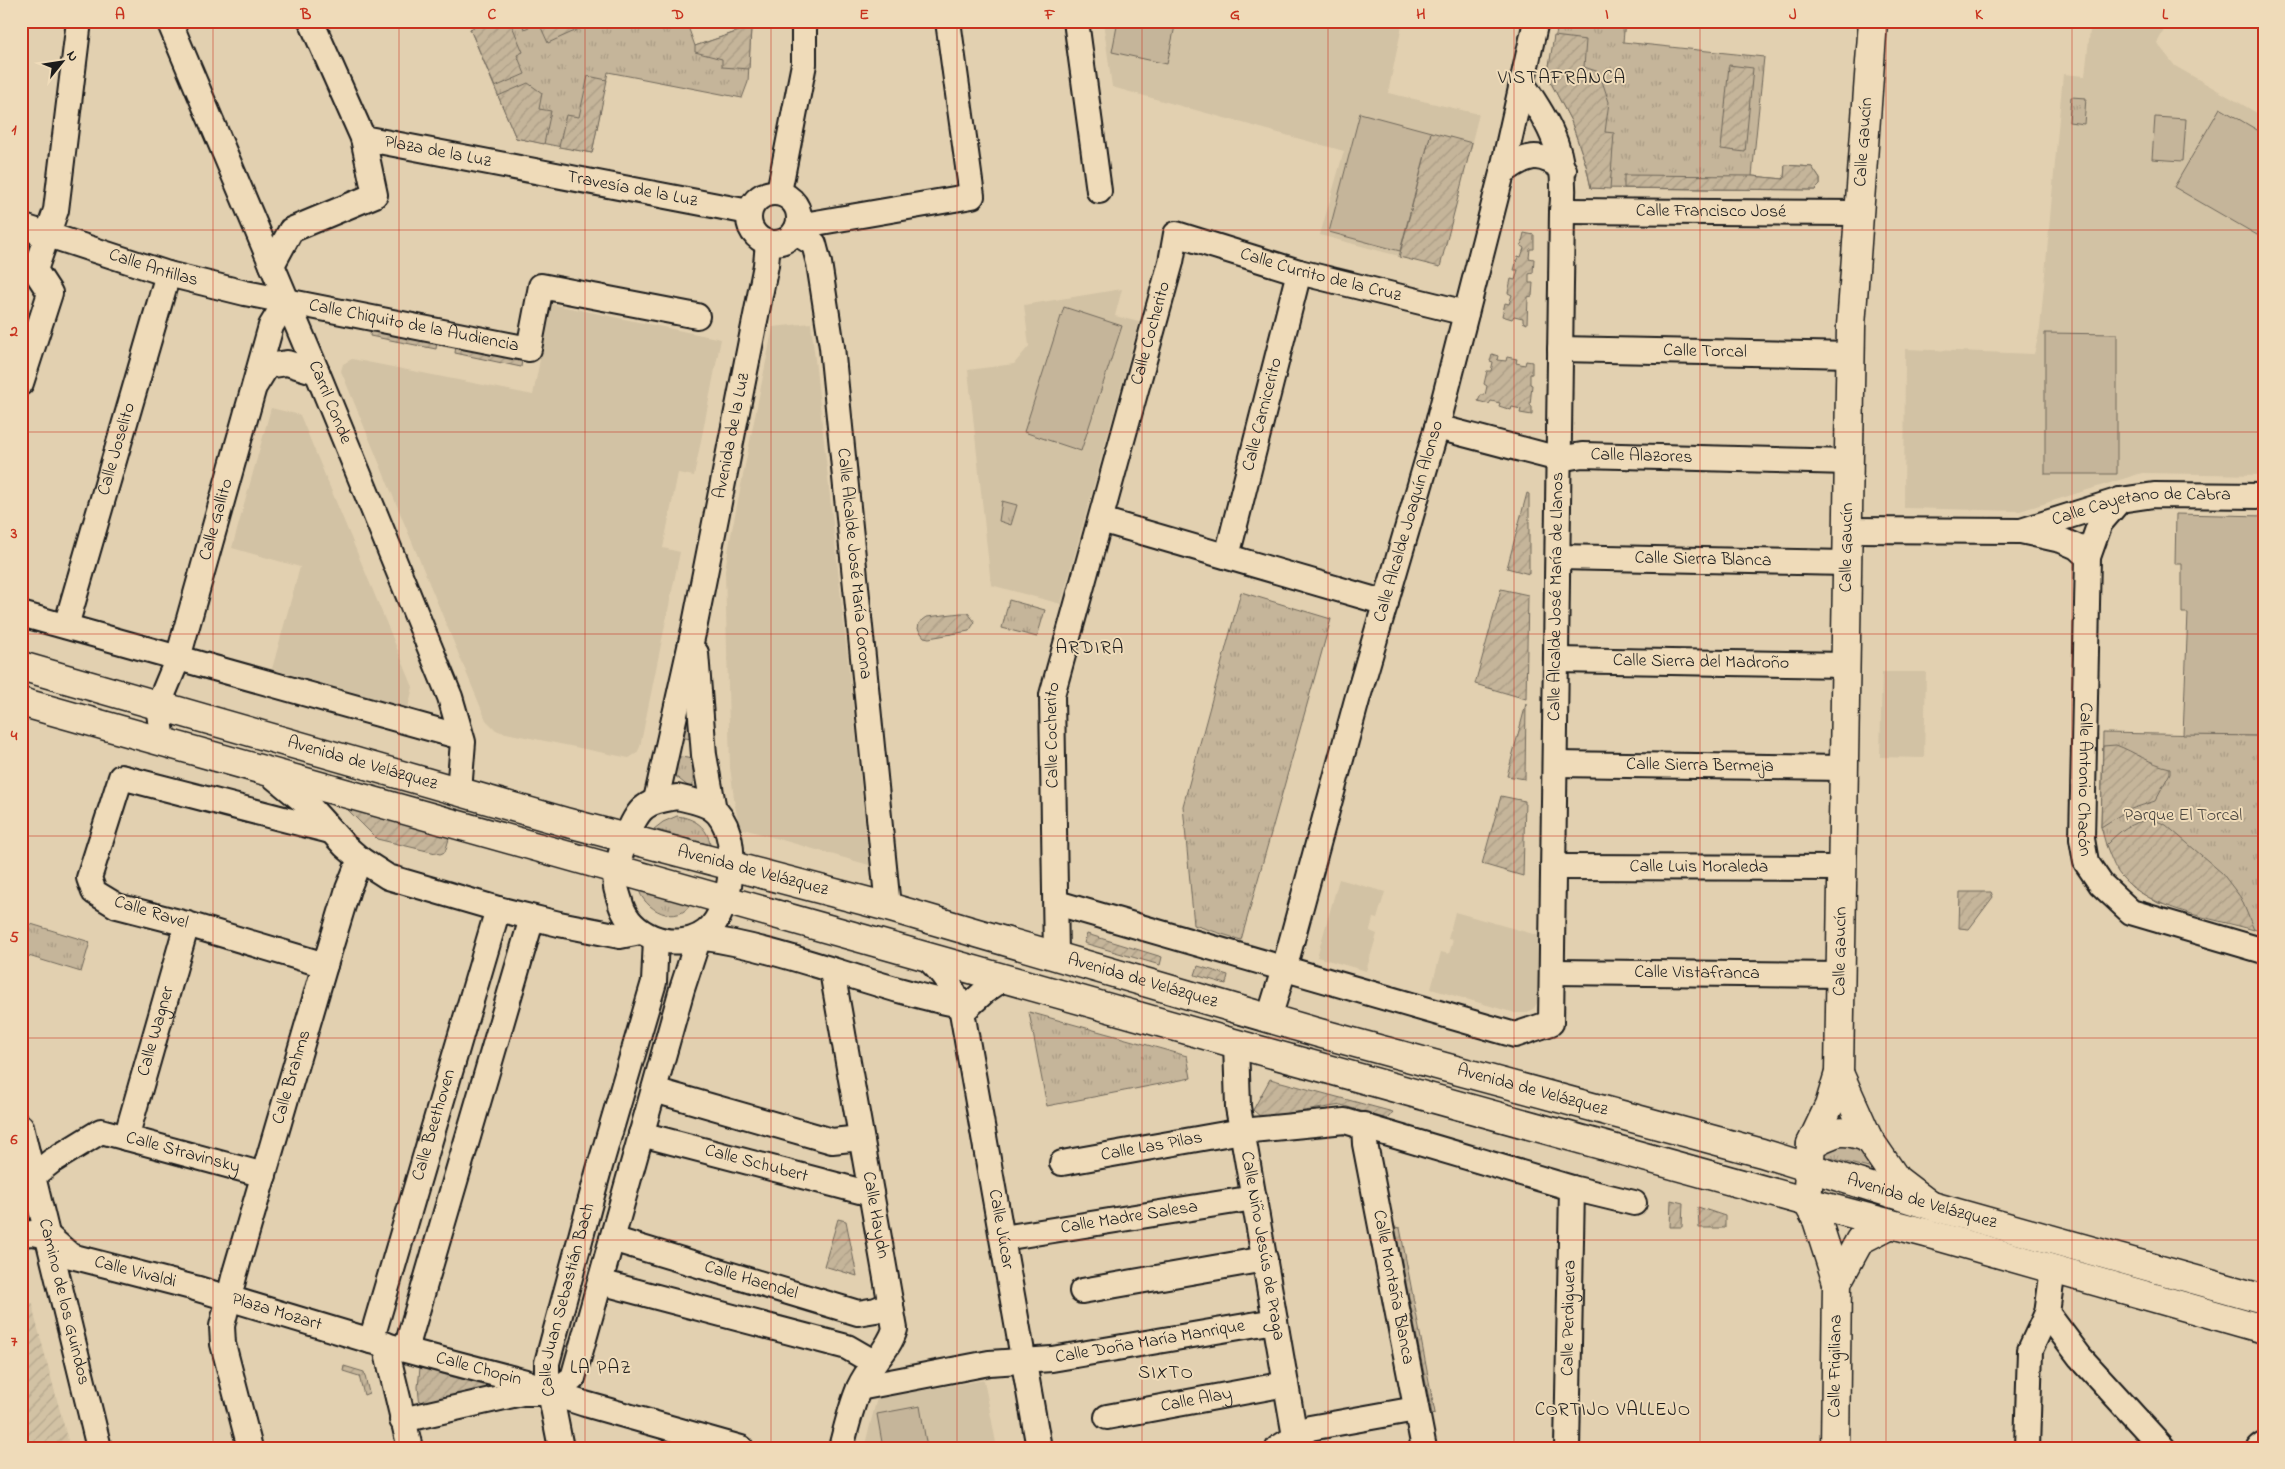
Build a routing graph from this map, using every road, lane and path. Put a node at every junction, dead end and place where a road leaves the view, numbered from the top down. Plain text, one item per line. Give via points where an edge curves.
1 (79, 21) edge
2 (311, 21) edge
3 (804, 21) edge
4 (948, 21) edge
5 (1076, 21) edge
6 (1536, 21) edge
7 (1873, 21) edge
8 (176, 23) edge
9 (1522, 83) junction
10 (363, 138) junction
11 (514, 167) joint
12 (1564, 170) junction
13 (1502, 173) junction
14 (1099, 191) dead end
15 (778, 192) junction
16 (1562, 211) junction
17 (749, 212) junction
18 (1859, 213) junction
19 (21, 226) edge
20 (796, 229) junction
21 (48, 233) junction
22 (1176, 234) joint
23 (768, 242) junction
24 (272, 265) junction
25 (28, 268) edge
26 (1299, 272) junction
27 (168, 274) junction
28 (287, 300) junction
29 (1466, 313) junction
30 (697, 316) dead end
31 (1560, 349) junction
32 (1851, 355) junction
33 (317, 372) junction
34 (21, 383) edge
35 (252, 390) junction
36 (1437, 427) junction
37 (1559, 459) junction
38 (1849, 462) junction
39 (2264, 496) edge
40 (2120, 500) junction
41 (1101, 520) junction
42 (1848, 530) junction
43 (2021, 531) junction
44 (1227, 556) junction
45 (1558, 557) junction
46 (2088, 557) junction
47 (1847, 563) junction
48 (1386, 603) junction
49 (21, 614) edge
50 (66, 626) junction
51 (694, 629) junction
52 (178, 658) junction
53 (1556, 660) junction
54 (1846, 665) junction
55 (21, 666) edge
56 (21, 702) edge
57 (158, 706) junction
58 (461, 737) junction
59 (163, 741) junction
60 (1556, 764) junction
61 (1844, 768) junction
62 (266, 771) junction
63 (121, 777) joint
64 (459, 791) junction
65 (656, 800) junction
66 (714, 810) junction
67 (330, 831) junction
68 (625, 838) junction
69 (360, 858) junction
70 (732, 866) junction
71 (1554, 867) junction
72 (1843, 868) junction
73 (619, 870) junction
74 (725, 898) junction
75 (1056, 903) junction
76 (888, 907) junction
77 (498, 909) junction
78 (532, 918) junction
79 (186, 924) junction
80 (648, 935) junction
81 (699, 937) junction
82 (2264, 951) edge
83 (924, 955) junction
84 (1056, 956) junction
85 (325, 965) junction
86 (1284, 969) junction
87 (832, 971) junction
88 (1553, 972) junction
89 (1841, 974) junction
90 (1004, 978) junction
91 (961, 1008) junction
92 (1269, 1018) junction
93 (1236, 1043) junction
94 (1839, 1073) junction
95 (654, 1090) junction
96 (1364, 1125) junction
97 (21, 1127) edge
98 (1242, 1131) junction
99 (641, 1134) junction
100 (126, 1138) junction
101 (861, 1138) junction
102 (1868, 1138) junction
103 (1809, 1156) junction
104 (1062, 1163) dead end
105 (34, 1175) junction
106 (264, 1176) junction
107 (1572, 1188) junction
108 (871, 1194) junction
109 (1254, 1198) junction
110 (1634, 1202) dead end
111 (1806, 1202) junction
112 (1932, 1206) junction
113 (1891, 1224) junction
114 (21, 1234) edge
115 (48, 1236) junction
116 (1003, 1238) junction
117 (612, 1239) junction
118 (1264, 1258) junction
119 (2053, 1269) junction
120 (600, 1282) junction
121 (1837, 1282) junction
122 (1082, 1291) dead end
123 (228, 1299) junction
124 (2264, 1299) edge
125 (891, 1304) junction
126 (2047, 1313) junction
127 (1275, 1321) junction
128 (2264, 1329) edge
129 (387, 1344) junction
130 (1024, 1361) junction
131 (873, 1362) junction
132 (1286, 1384) junction
133 (859, 1388) junction
134 (551, 1394) junction
135 (1416, 1409) junction
136 (1107, 1417) dead end
137 (402, 1420) junction
138 (1290, 1444) edge
139 (2264, 1445) edge
140 (99, 1448) edge
141 (250, 1448) edge
142 (410, 1448) edge
143 (561, 1448) edge
144 (741, 1448) edge
145 (841, 1448) edge
146 (1039, 1448) edge
147 (1424, 1448) edge
148 (1568, 1448) edge
149 (1835, 1448) edge
150 (2027, 1448) edge
151 (2162, 1448) edge
152 (2260, 1448) edge

1 - 21 street via 56,210
2 - 10 street, Plaza de la Luz
3 - 15 street via 804,64
4 - 20 street via 972,196
5 - 14 street
6 - 9 street, Calle Alcalde Joaquín Alonso
7 - 18 main road, Calle Gaucín
8 - 24 street, Carril Conde
9 - 12 street, Calle Alcalde José María de Llanos via 1554,134
9 - 13 street, Calle Alcalde Joaquín Alonso
10 - 11 street, Plaza de la Luz
10 - 24 street, Plaza de la Luz via 375,195 291,230
11 - 17 street, Travesía de la Luz
12 - 13 street via 1550,160 1534,157 1519,160
12 - 16 street, Calle Alcalde José María de Llanos
13 - 29 street, Calle Alcalde Joaquín Alonso
15 - 17 street via 757,199
15 - 20 street via 794,201 798,209
16 - 18 street, Calle Francisco José
16 - 31 street, Calle Alcalde José María de Llanos
17 - 23 street via 748,220 755,234
18 - 32 main road, Calle Gaucín
19 - 21 street, Calle Antillas
20 - 23 street via 783,241
20 - 76 street, Calle Alcalde José María Corona via 814,244 820,263 832,347
21 - 25 street
21 - 27 street, Calle Antillas
22 - 26 street, Calle Currito de la Cruz
22 - 41 street, Calle Cocherito
23 - 51 street, Avenida de la Luz
24 - 28 street, Carril Conde
25 - 34 street via 50,293
26 - 29 street, Calle Currito de la Cruz
26 - 44 street, Calle Carnicerito
27 - 28 street, Calle Antillas
27 - 50 street, Calle Joselito
28 - 30 street, Calle Chiquito de la Audiencia via 528,349 541,286
28 - 33 street, Carril Conde
28 - 35 street, Calle Gallito via 271,326
29 - 36 street, Calle Alcalde Joaquín Alonso
31 - 32 street, Calle Torcal
31 - 37 street, Calle Alcalde José María de Llanos
32 - 38 main road, Calle Gaucín
33 - 35 street via 287,363 267,366
33 - 58 street, Carril Conde via 450,697
35 - 52 street, Calle Gallito
36 - 37 street, Calle Alazores
36 - 48 street, Calle Alcalde Joaquín Alonso
37 - 38 street, Calle Alazores via 1582,455
37 - 45 street, Calle Alcalde José María de Llanos
38 - 42 main road, Calle Gaucín
39 - 40 street, Calle Cayetano de Cabra via 2154,495
40 - 43 street, Calle Cayetano de Cabra
40 - 46 street, Calle Antonio Chacón via 2100,523
41 - 44 street
41 - 75 street, Calle Cocherito via 1052,695
42 - 43 street, Calle Cayetano de Cabra
42 - 47 main road, Calle Gaucín
43 - 46 street, Calle Cayetano de Cabra via 2061,540 2077,547
44 - 48 street
45 - 47 street, Calle Sierra Blanca
45 - 53 street, Calle Alcalde José María de Llanos
46 - 82 street, Calle Antonio Chacón via 2082,840 2086,862 2101,884 2131,912
47 - 54 main road, Calle Gaucín
48 - 86 street, Calle Alcalde Joaquín Alonso
49 - 50 street
50 - 52 street
51 - 65 street, Avenida de la Luz
51 - 66 street, Avenida de la Luz via 704,755
52 - 57 street, Calle Gallito
52 - 58 street
53 - 54 street, Calle Sierra del Madroño
53 - 60 street, Calle Alcalde José María de Llanos
54 - 61 main road, Calle Gaucín
55 - 57 main road, Avenida de Velázquez
56 - 59 main road, Avenida de Velázquez
57 - 59 street
57 - 64 main road, Avenida de Velázquez
58 - 64 street, Carril Conde
59 - 62 main road, Avenida de Velázquez
60 - 61 street, Calle Sierra Bermeja
60 - 71 street, Calle Alcalde José María de Llanos
61 - 72 main road, Calle Gaucín
62 - 67 street, Avenida de Velázquez via 307,804
62 - 73 main road, Avenida de Velázquez
63 - 67 street, Avenida de Velázquez
63 - 79 street, Calle Ravel via 89,878 94,892 117,906
64 - 68 main road, Avenida de Velázquez
65 - 66 street via 677,797 697,801
65 - 68 street via 635,816
66 - 70 street via 731,843
67 - 69 street, Avenida de Velázquez
68 - 70 main road, Avenida de Velázquez
68 - 73 street
69 - 77 street, Avenida de Velázquez via 388,877
69 - 85 street, Calle Brahms
70 - 74 street
70 - 76 main road, Avenida de Velázquez
71 - 72 street, Calle Luis Moraleda
71 - 88 street, Calle Alcalde José María de Llanos
72 - 89 main road, Calle Gaucín
73 - 74 main road, Avenida de Velázquez
73 - 80 street via 615,886 624,912
74 - 81 street via 711,927
74 - 83 main road, Avenida de Velázquez
75 - 84 street, Calle Cocherito
75 - 86 street
76 - 84 main road, Avenida de Velázquez
77 - 78 street, Avenida de Velázquez
77 - 129 street, Calle Beethoven
78 - 80 street, Avenida de Velázquez via 620,936
78 - 129 street, Calle Beethoven
79 - 85 street, Calle Ravel
79 - 100 street, Calle Wagner
80 - 81 street, Avenida de Velázquez via 674,941
80 - 134 street, Calle Juan Sebastián Bach via 654,982 554,1334 547,1373
81 - 87 street via 731,941
81 - 95 street, Calle Juan Sebastián Bach
83 - 90 main road, Avenida de Velázquez
83 - 91 street, Calle Júcar via 942,971
84 - 92 main road, Avenida de Velázquez
85 - 106 street, Calle Brahms
86 - 88 street, Calle Alcalde José María de Llanos via 1515,1035 1551,1023
86 - 92 street, Calle Alcalde Joaquín Alonso
87 - 91 street
87 - 101 street, Calle Haydn
88 - 89 street, Calle Vistafranca
89 - 94 main road, Calle Gaucín
90 - 91 street
90 - 93 main road, Avenida de Velázquez
91 - 116 street, Calle Júcar
92 - 103 main road, Avenida de Velázquez via 1743,1148
93 - 98 street, Calle Niño Jesús de Praga
93 - 111 main road, Avenida de Velázquez
94 - 102 main road, Calle Gaucín
94 - 103 main road, Calle Gaucín
95 - 99 street, Calle Juan Sebastián Bach
95 - 101 street via 832,1141
96 - 98 street, Calle Las Pilas via 1345,1121
96 - 107 street, Calle Las Pilas
96 - 135 street, Calle Montaña Blanca
97 - 105 street, Camino de los Guindos
98 - 104 street, Calle Las Pilas
98 - 109 street, Calle Niño Jesús de Praga
99 - 108 street, Calle Schubert
99 - 117 street, Calle Juan Sebastián Bach
100 - 105 street, Calle Stravinsky via 101,1131
100 - 106 street, Calle Stravinsky
101 - 108 street, Calle Haydn
102 - 103 main road via 1848,1130 1831,1134
102 - 112 main road, Calle Gaucín via 1896,1179
103 - 111 main road
103 - 112 main road, Avenida de Velázquez
105 - 115 street, Camino de los Guindos
106 - 123 street, Calle Brahms
107 - 110 street, Calle Las Pilas
107 - 148 street, Calle Perdiguera
108 - 125 street, Calle Haydn
109 - 116 street, Calle Madre Salesa
109 - 118 street, Calle Niño Jesús de Praga
111 - 113 main road, Avenida de Velázquez
111 - 121 main road, Calle Frigiliana via 1817,1220
112 - 124 main road, Avenida de Velázquez
113 - 119 main road, Avenida de Velázquez
113 - 121 main road, Calle Frigiliana via 1860,1240
114 - 115 street
115 - 123 street, Calle Vivaldi via 71,1256
115 - 140 street, Camino de los Guindos
116 - 130 street, Calle Júcar
117 - 120 street, Calle Juan Sebastián Bach
117 - 125 street, Calle Haendel via 858,1313
118 - 122 street
118 - 127 street, Calle Niño Jesús de Praga
119 - 126 street
119 - 128 main road, Avenida de Velázquez
120 - 131 street via 847,1348
120 - 134 street, Calle Juan Sebastián Bach via 573,1378
121 - 149 main road, Calle Frigiliana
123 - 129 street, Plaza Mozart
123 - 141 street, Plaza Mozart via 222,1326 223,1344
125 - 131 street, Calle Haydn via 895,1329 891,1341
126 - 150 street via 2030,1350
126 - 151 street via 2080,1356
127 - 130 street, Calle Doña María Manrique
127 - 132 street, Calle Niño Jesús de Praga
129 - 134 street, Calle Chopin via 526,1382
129 - 137 street
130 - 133 street, Calle Doña María Manrique via 989,1363
130 - 146 street, Calle Júcar
131 - 133 street, Calle Haydn
132 - 136 street, Calle Alay
132 - 138 street, Calle Niño Jesús de Praga
133 - 145 street, Calle Haydn
134 - 137 street, Calle Chopin via 522,1393
134 - 143 street
134 - 144 street, Calle Chopin
135 - 138 street via 1310,1428
135 - 147 street, Calle Montaña Blanca
137 - 142 street
139 - 152 street

